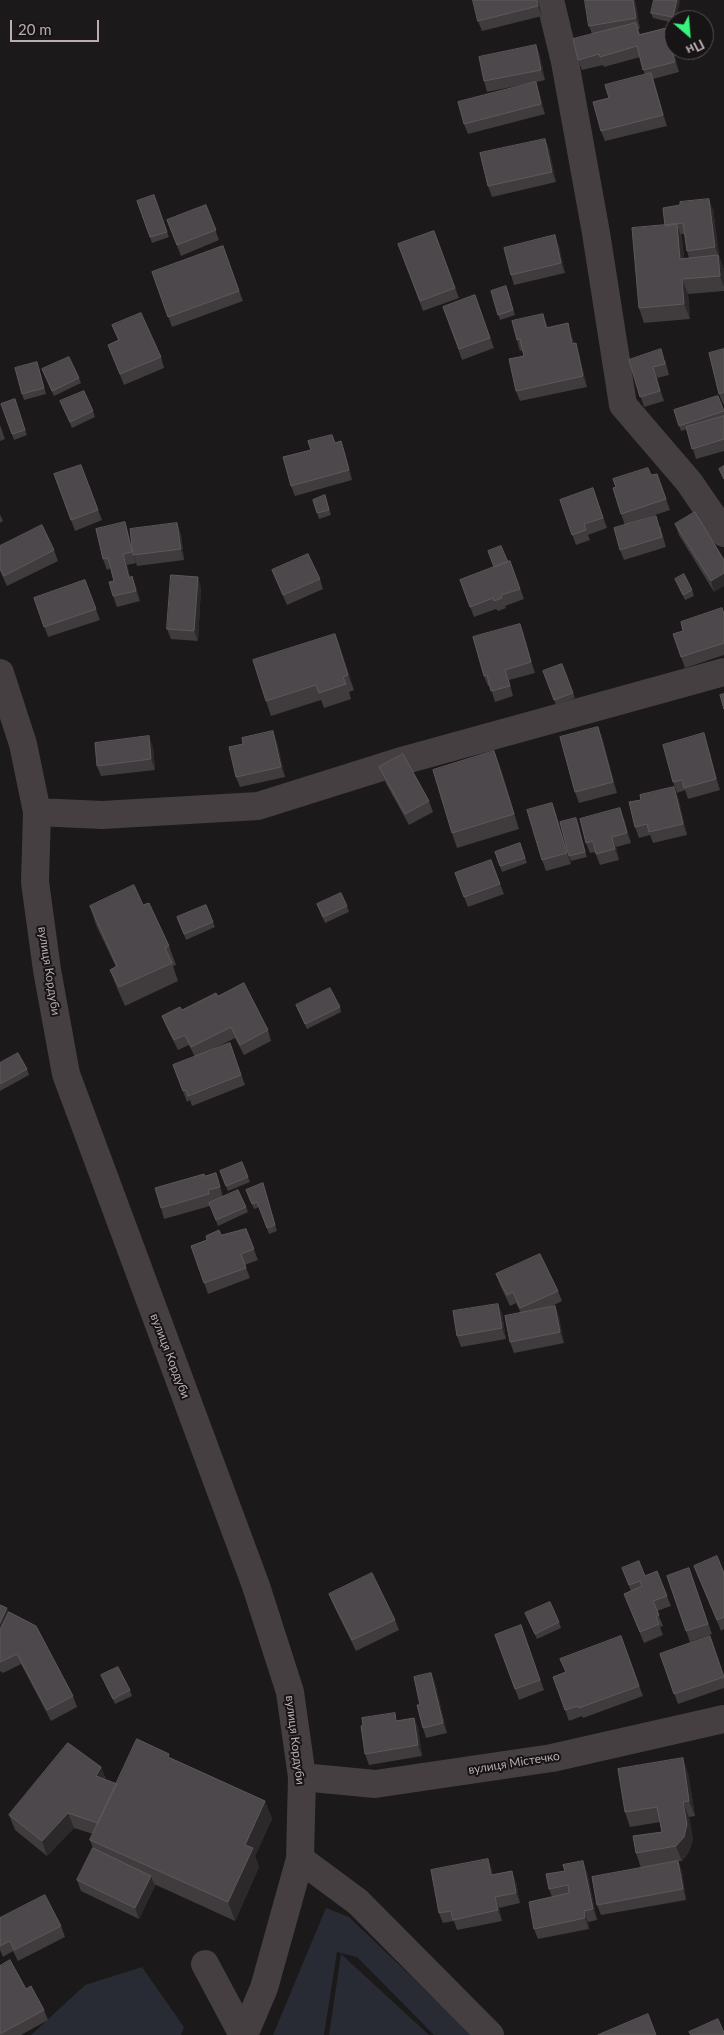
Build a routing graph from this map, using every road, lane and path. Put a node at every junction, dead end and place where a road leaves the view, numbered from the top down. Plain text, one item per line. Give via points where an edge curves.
1 (550, 0) edge
2 (724, 533) edge
3 (724, 672) edge
4 (0, 673) edge
5 (37, 812) junction
6 (724, 1719) edge
7 (302, 1777) junction
8 (300, 1859) junction
9 (205, 1964) dead end
10 (244, 2035) edge
11 (490, 2035) edge

1 - 2 street via 565,62 596,233 623,404 690,482
3 - 5 street via 398,762 258,806 102,815
4 - 5 street, вулиця Кордуби via 23,744
5 - 7 street, вулиця Кордуби via 36,882 47,970 66,1074 256,1586 290,1692
6 - 7 street, вулиця Містечко via 552,1758 375,1784
7 - 8 street, вулиця Кордуби
8 - 10 street, вулиця Кордуби via 264,1988
8 - 11 street via 358,1902
9 - 10 street

